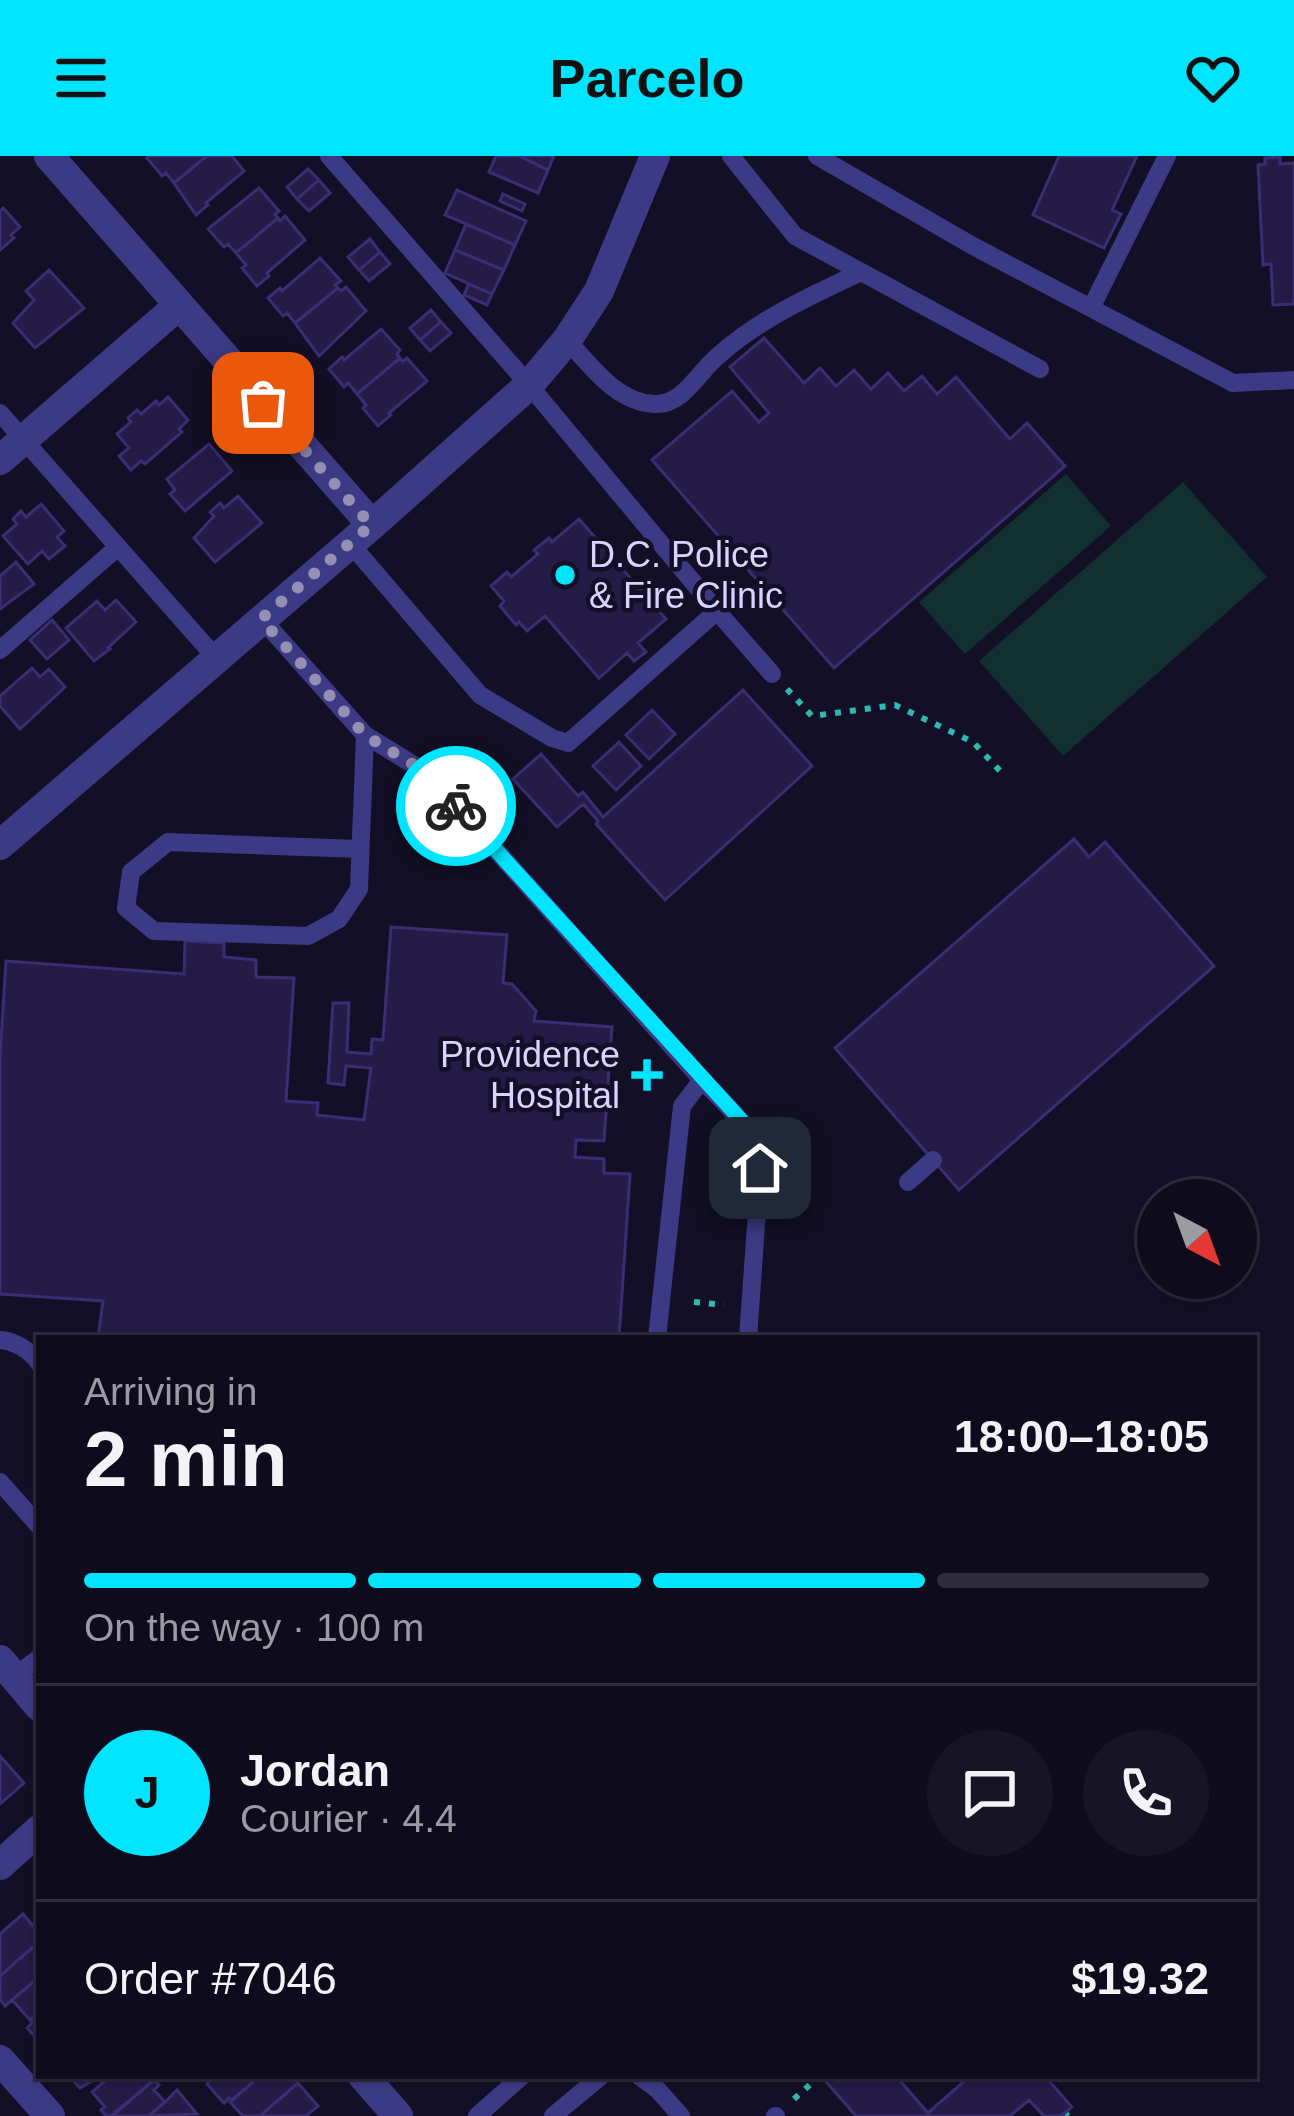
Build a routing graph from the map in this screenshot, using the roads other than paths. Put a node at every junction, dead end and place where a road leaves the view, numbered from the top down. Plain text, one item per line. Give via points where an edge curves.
1 (49, 156) edge
2 (329, 156) edge
3 (655, 156) edge
4 (731, 156) edge
5 (817, 156) edge
6 (1167, 156) edge
7 (861, 272) junction
8 (178, 306) junction
9 (1091, 308) junction
10 (567, 340) junction
11 (1040, 369) dead end
12 (1294, 380) edge
13 (529, 386) junction
14 (0, 413) edge
15 (12, 450) edge
16 (360, 534) junction
17 (118, 547) junction
18 (717, 611) junction
19 (261, 619) junction
20 (0, 650) edge
21 (216, 658) junction
22 (772, 674) road end
23 (365, 735) junction
24 (0, 845) edge
25 (360, 849) junction
26 (702, 1080) junction
27 (933, 1160) dead end
28 (908, 1182) dead end
29 (657, 1335) edge
30 (748, 1335) edge
31 (0, 1340) edge
32 (36, 1358) edge
33 (0, 1482) edge
34 (36, 1523) edge
35 (18, 1665) edge
36 (36, 1700) edge
37 (36, 1833) edge
38 (0, 1865) edge
39 (0, 2060) edge
40 (366, 2079) edge
41 (597, 2079) edge
42 (643, 2079) edge
43 (508, 2080) edge
44 (50, 2116) edge
45 (398, 2116) edge
46 (477, 2116) edge
47 (553, 2116) edge
48 (681, 2116) edge

1 - 8 street
2 - 13 lane
3 - 10 street via 610,268
4 - 7 lane via 795,236
5 - 9 lane
6 - 9 lane
7 - 10 lane via 776,315 659,405 632,401
7 - 11 lane
8 - 15 street
8 - 16 street
9 - 12 lane via 1233,383
10 - 13 street
13 - 16 street
13 - 18 lane
14 - 15 lane
15 - 17 lane
16 - 18 lane via 480,694 568,743
16 - 19 street
17 - 20 lane
17 - 21 lane
18 - 22 lane
19 - 21 street
19 - 23 lane
21 - 24 street
23 - 25 lane
23 - 26 lane via 427,773
25 - 25 lane via 359,889 339,919 308,937 154,931 127,908 130,872 168,842
26 - 29 lane via 682,1106
26 - 30 lane via 756,1143
27 - 28 lane
31 - 32 lane
33 - 34 lane
35 - 36 street
37 - 38 street
39 - 44 street
40 - 45 street
41 - 47 lane
42 - 48 lane
43 - 46 lane

